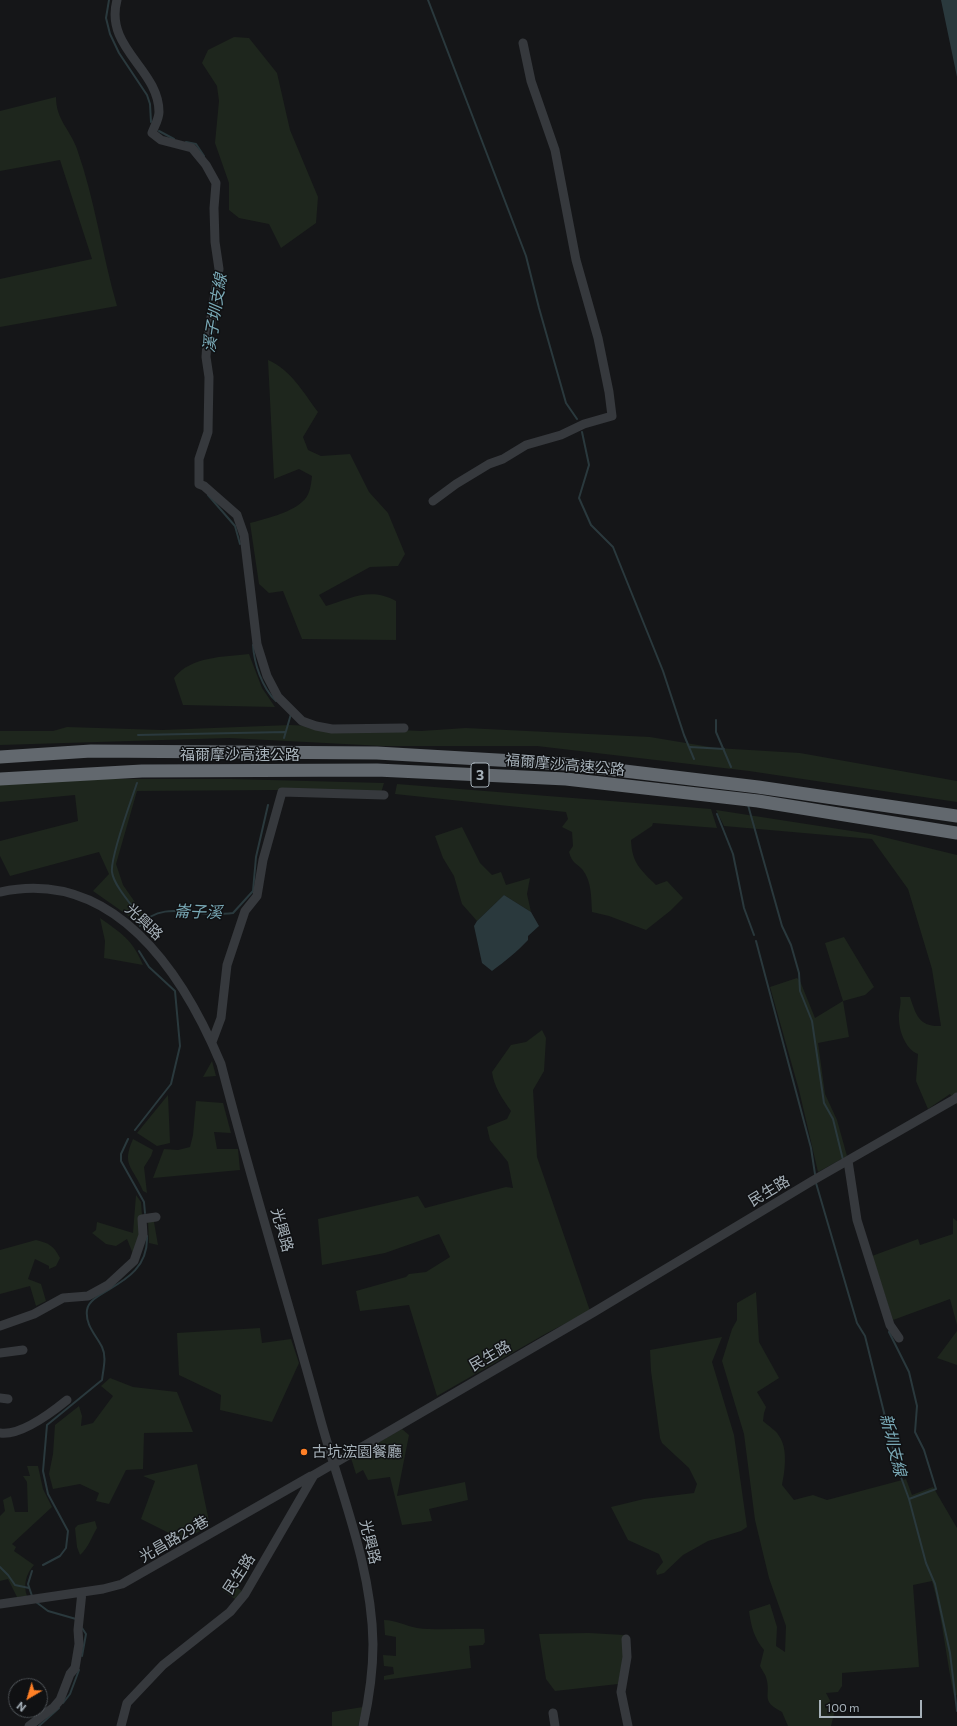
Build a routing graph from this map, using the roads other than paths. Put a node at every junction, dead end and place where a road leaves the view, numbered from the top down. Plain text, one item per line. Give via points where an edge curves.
1 (117, 0) edge
2 (523, 43) dead end
3 (433, 501) dead end
4 (404, 728) dead end
5 (0, 757) edge
6 (0, 779) edge
7 (384, 796) dead end
8 (957, 816) edge
9 (957, 833) edge
10 (0, 892) edge
11 (212, 1042) junction
12 (957, 1097) edge
13 (848, 1161) junction
14 (156, 1217) dead end
15 (0, 1326) edge
16 (898, 1338) dead end
17 (23, 1350) dead end
18 (0, 1353) edge
19 (67, 1400) dead end
20 (0, 1433) edge
21 (333, 1462) junction
22 (314, 1475) junction
23 (82, 1592) junction
24 (0, 1604) edge
25 (626, 1639) dead end
26 (553, 1713) dead end
27 (29, 1726) edge
28 (121, 1726) edge
29 (363, 1726) edge
30 (554, 1726) edge
31 (628, 1726) edge

1 - 4 street via 114,20 119,36 156,100 159,113 152,133 161,140 192,148 216,183 214,242 219,269 206,357 209,377 208,432 199,458 199,484 237,515 244,535 257,644 267,676 278,697 302,721 332,729
2 - 3 street via 531,81 555,150 576,260 601,353 612,416 526,445 489,464
5 - 8 highway, 福爾摩沙高速公路 / 3 via 91,752 369,753 551,763 750,786
6 - 9 highway, 福爾摩沙高速公路 / 3 via 142,771 377,770 566,780 758,801
7 - 11 street via 282,792 263,860 258,896 245,911 227,965 221,1018
10 - 11 street, 光興路 via 20,888 52,889 93,902 112,912 141,935 174,973 193,1003
11 - 21 street, 光興路 via 221,1064
12 - 13 street, 民生路
13 - 16 street via 857,1220 890,1325
13 - 21 street, 民生路 via 594,1312
14 - 15 street via 142,1219 143,1235 134,1261 108,1285 88,1296 63,1298 34,1314
17 - 18 street
19 - 20 street via 21,1431
21 - 22 street, 民生路
21 - 29 street, 光興路 via 367,1586 373,1643 372,1670
22 - 23 street, 光昌路29巷 via 122,1584
22 - 28 street, 民生路 via 245,1594 230,1612 163,1664 127,1703
23 - 24 street, 光昌路29巷
23 - 27 street via 75,1668 60,1700
25 - 31 street via 627,1657 621,1692
26 - 30 street

